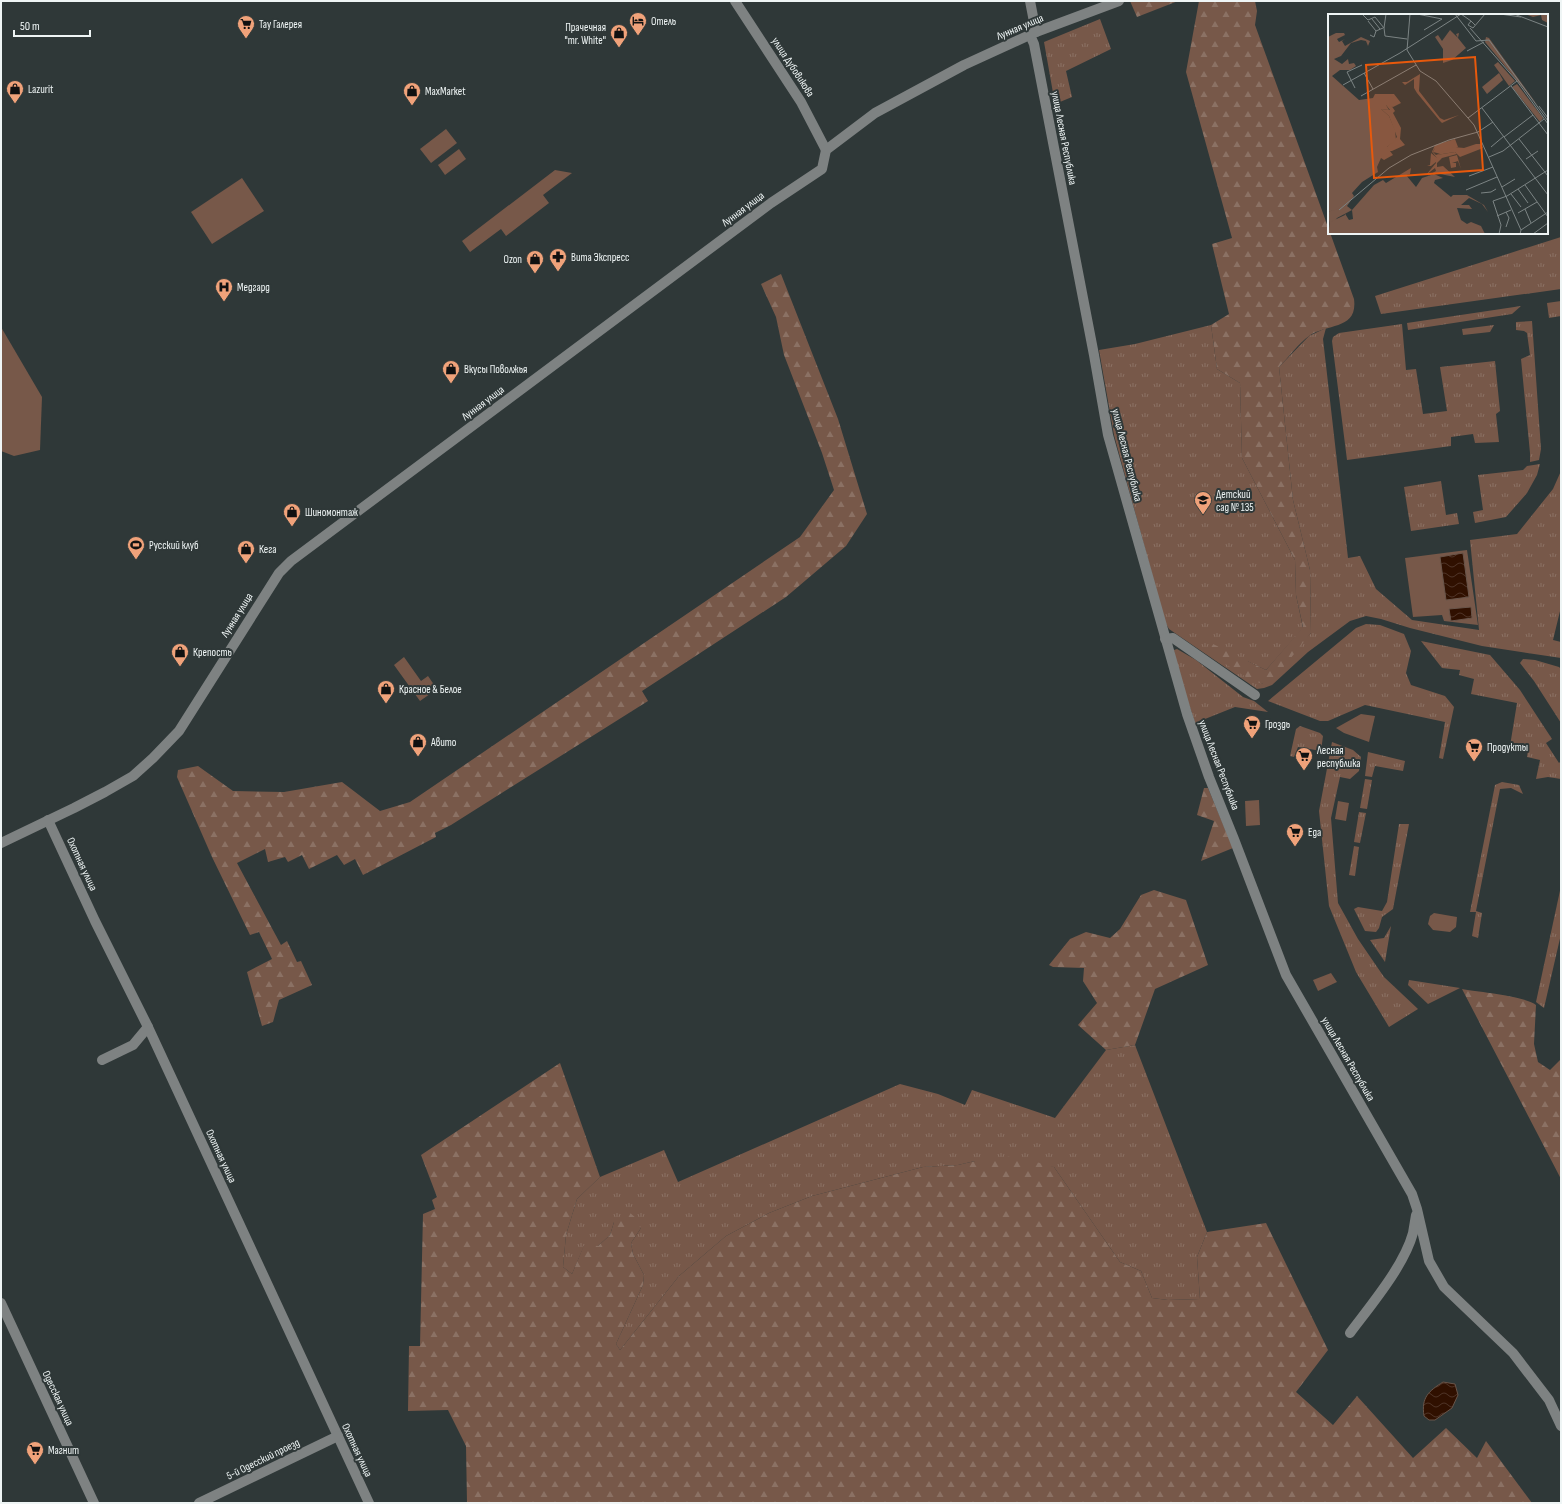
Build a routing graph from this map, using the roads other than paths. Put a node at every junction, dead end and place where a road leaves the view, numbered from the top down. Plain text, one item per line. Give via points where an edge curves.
1 (734, 1) edge
2 (1030, 1) edge
3 (1119, 1) edge
4 (1033, 33) junction
5 (826, 150) junction
6 (1165, 639) junction
7 (1256, 695) dead end
8 (48, 820) junction
9 (1, 843) edge
10 (148, 1027) junction
11 (102, 1060) dead end
12 (1417, 1209) junction
13 (1, 1303) edge
14 (1350, 1333) dead end
15 (1561, 1426) edge
16 (338, 1436) junction
17 (94, 1503) edge
18 (199, 1503) edge
19 (369, 1503) edge

1 - 5 street, улица Дубовикова via 802,102
2 - 4 street, улица Лесная Республика
3 - 4 street, Лунная улица
4 - 5 street, Лунная улица via 964,65 875,113
4 - 6 street, улица Лесная Республика via 1108,435
5 - 8 street, Лунная улица via 822,169 771,202 290,561 275,579 179,731 133,776
6 - 7 street via 1173,638
6 - 12 street, улица Лесная Республика via 1209,777 1286,975 1412,1194
8 - 9 street, Лунная улица
8 - 10 street, Охотная улица
10 - 11 street via 133,1045
10 - 16 street, Охотная улица
12 - 14 street via 1413,1233 1406,1250 1386,1284
12 - 15 street, улица Лесная Республика via 1429,1261 1444,1287 1513,1353 1549,1400
13 - 17 street, Одесская улица
16 - 18 street, 5-й Одесский проезд
16 - 19 street, Охотная улица

